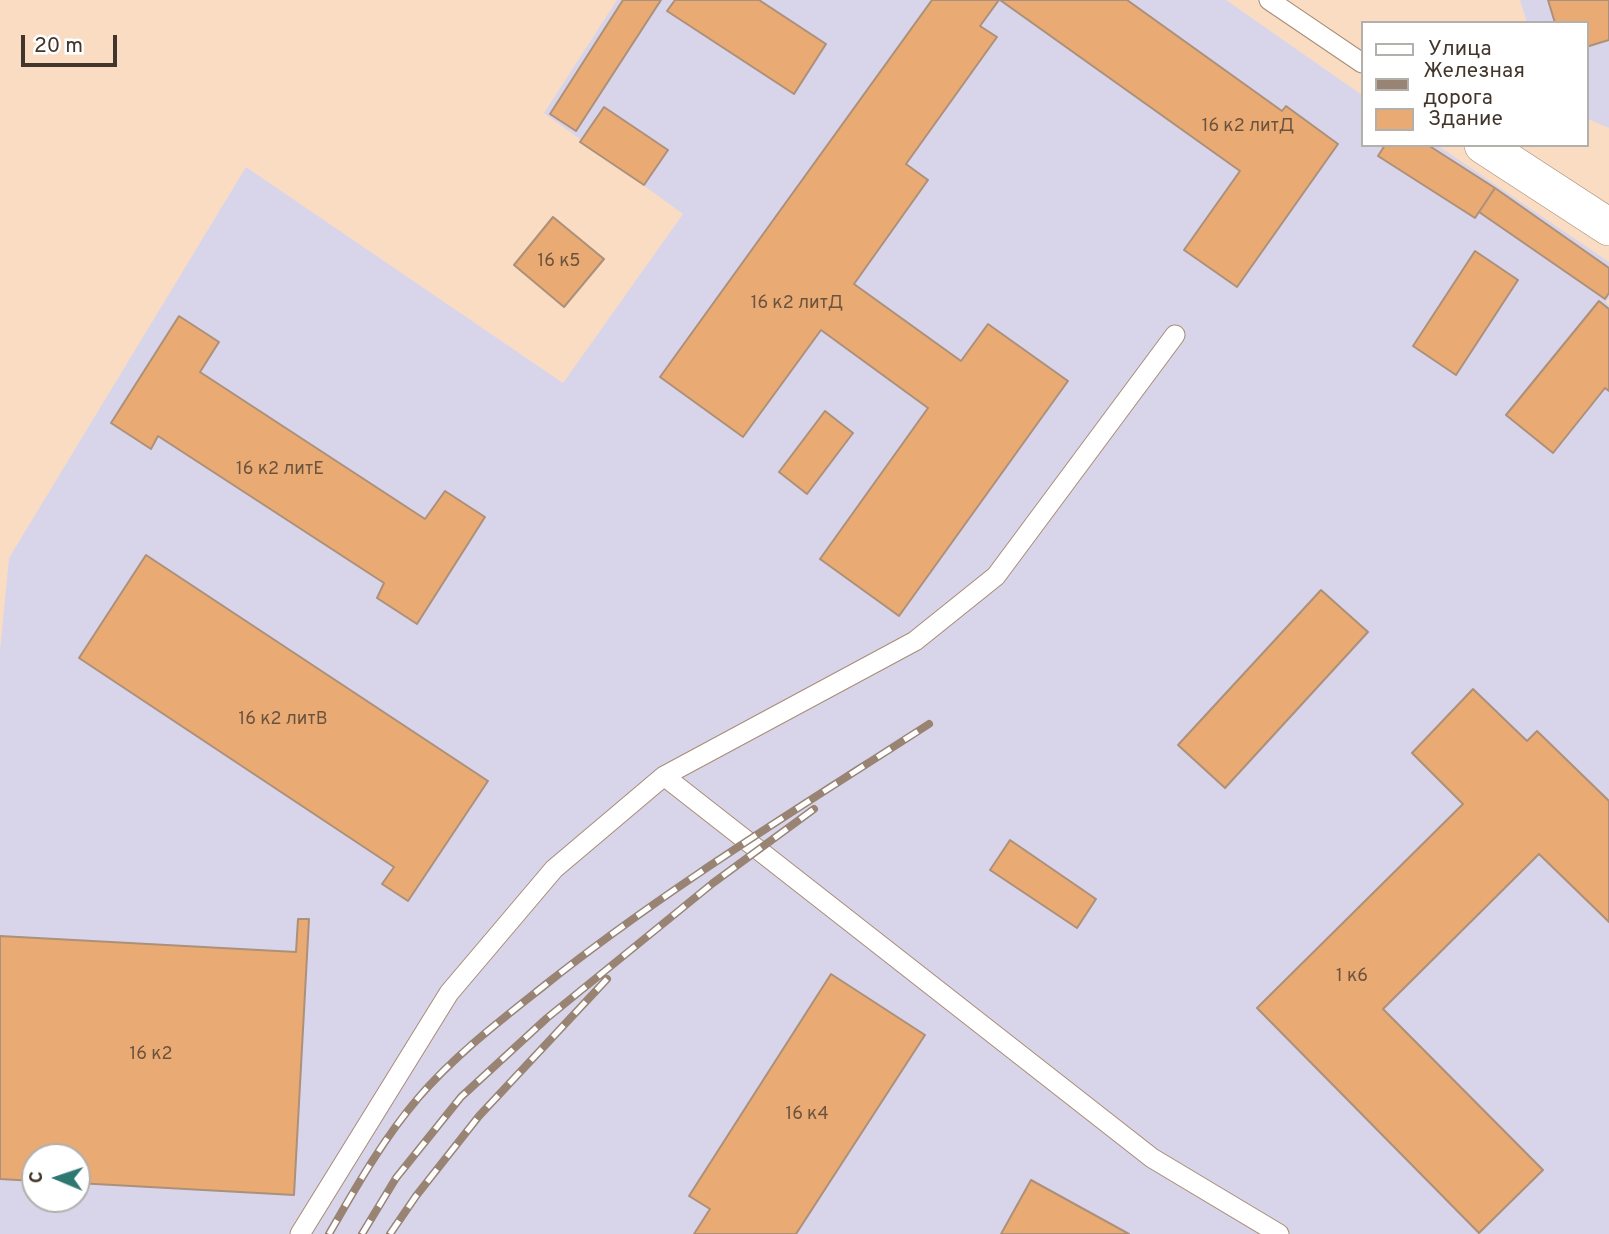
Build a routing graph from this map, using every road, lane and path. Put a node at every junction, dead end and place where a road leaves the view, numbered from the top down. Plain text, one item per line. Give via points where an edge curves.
1 (1269, 0) edge
2 (1360, 62) edge
3 (1486, 147) edge
4 (1609, 226) edge
5 (1175, 335) dead end
6 (664, 776) junction
7 (300, 1234) edge
8 (1279, 1234) edge

1 - 2 lane
3 - 4 street
5 - 6 lane via 996,576 915,642
6 - 7 lane via 554,869 449,993
6 - 8 lane via 1152,1158

